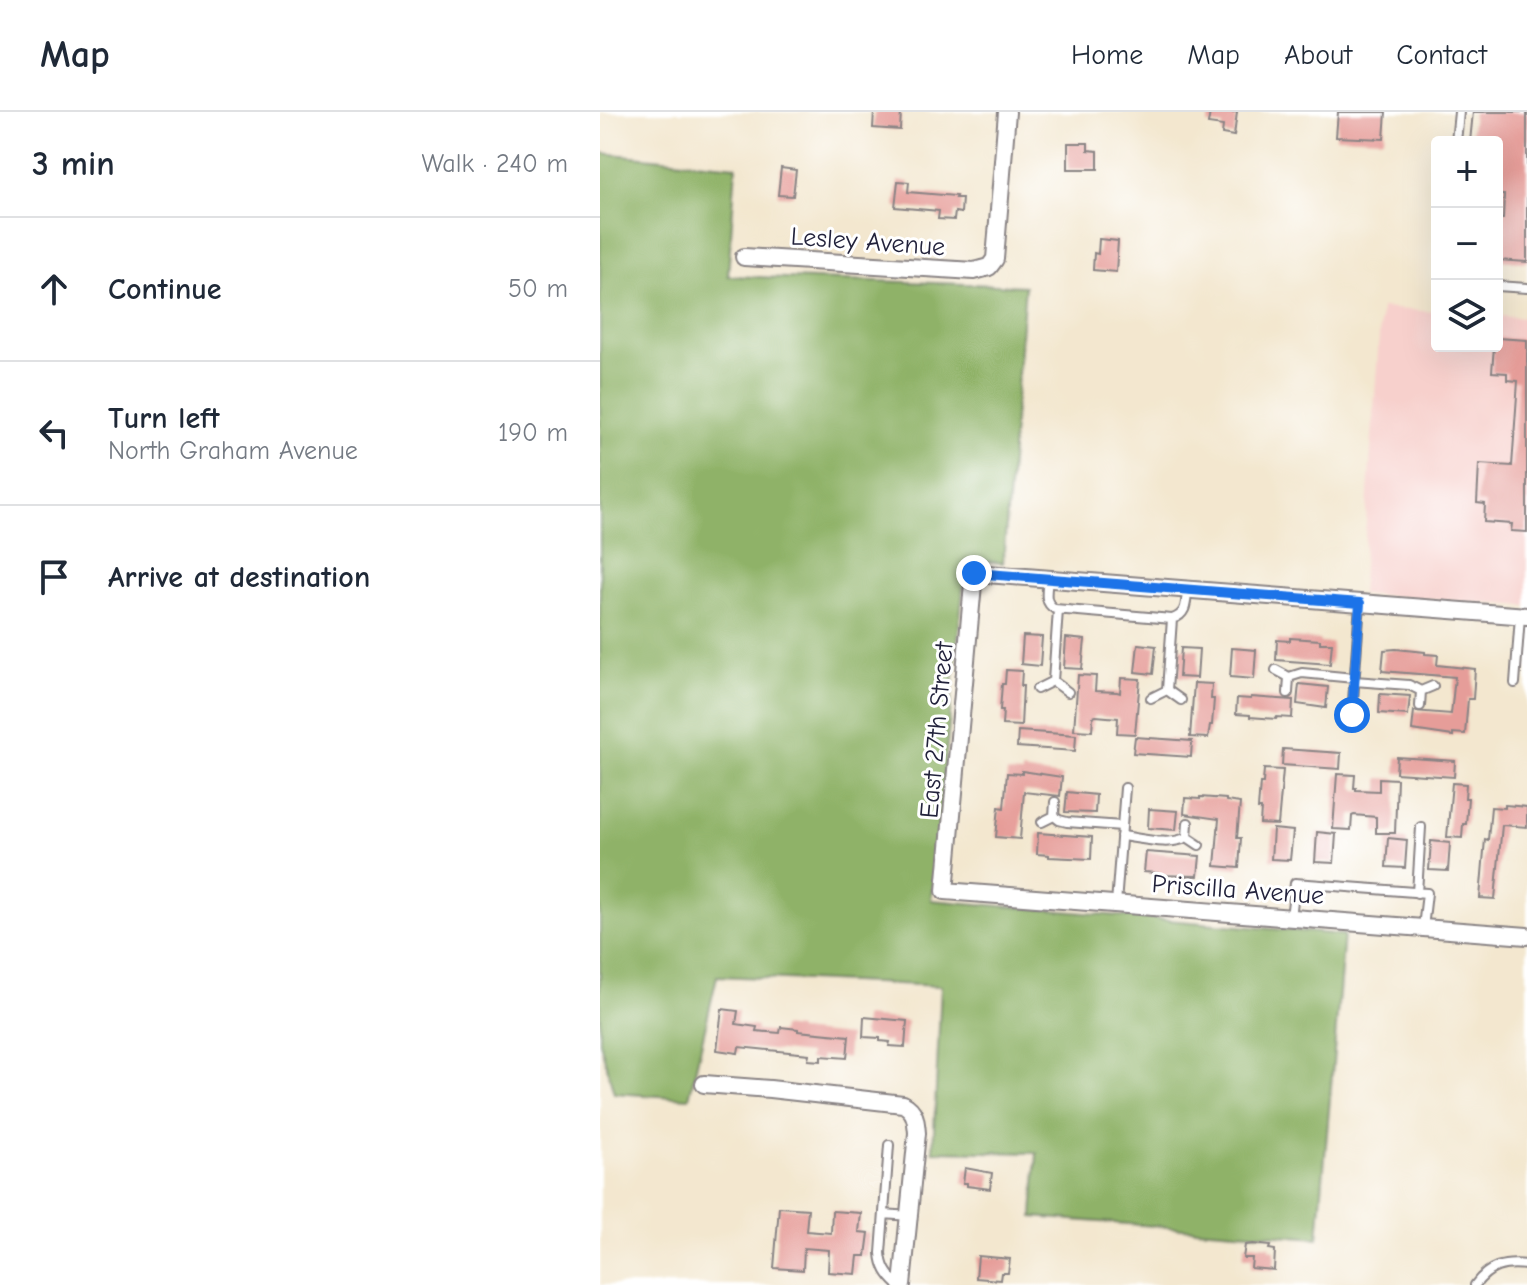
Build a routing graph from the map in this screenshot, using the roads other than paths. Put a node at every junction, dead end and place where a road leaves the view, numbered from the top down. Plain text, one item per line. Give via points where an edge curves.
1 (1007, 112) edge
2 (1459, 112) edge
3 (1457, 136) edge
4 (744, 257) dead end
5 (1503, 286) edge
6 (1527, 288) edge
7 (1048, 579) junction
8 (1187, 590) junction
9 (1360, 603) junction
10 (1058, 610) junction
11 (1524, 616) edge
12 (1172, 619) junction
13 (1276, 670) dead end
14 (1289, 677) junction
15 (1354, 680) junction
16 (1053, 681) junction
17 (1515, 683) dead end
18 (1433, 686) dead end
19 (1037, 689) dead end
20 (1167, 690) junction
21 (1421, 691) junction
22 (1068, 692) dead end
23 (1288, 693) dead end
24 (1151, 698) dead end
25 (1181, 700) dead end
26 (1420, 706) dead end
27 (1352, 715) dead end
28 (1125, 788) dead end
29 (1055, 802) dead end
30 (1054, 816) junction
31 (1042, 822) dead end
32 (1188, 823) dead end
33 (1122, 826) junction
34 (1421, 827) dead end
35 (1121, 836) junction
36 (1187, 837) junction
37 (1199, 845) dead end
38 (945, 891) joint
39 (1417, 893) junction
40 (1116, 904) junction
41 (1291, 918) junction
42 (1423, 928) junction
43 (1527, 936) edge
44 (704, 1084) dead end
45 (889, 1145) dead end
46 (884, 1214) junction
47 (909, 1216) junction
48 (1527, 1265) edge
49 (900, 1285) edge
50 (1475, 1285) edge

1 - 4 street, Lesley Avenue via 995,259 989,267 974,271
2 - 3 lane
5 - 6 lane
7 - 8 street
7 - 10 lane via 1047,602
7 - 38 street, East 27th Street via 974,573
8 - 9 street
8 - 12 lane via 1185,611
9 - 11 street
9 - 15 lane
10 - 12 lane
10 - 16 lane
11 - 17 lane
12 - 20 lane
13 - 14 lane
14 - 15 lane via 1302,673
14 - 23 lane
15 - 21 lane
15 - 27 lane
16 - 19 lane
16 - 22 lane
18 - 21 lane
20 - 24 lane
20 - 25 lane
21 - 26 lane
28 - 33 lane
29 - 30 lane
30 - 31 lane
30 - 33 lane via 1067,822
32 - 36 lane
33 - 35 lane
34 - 39 lane
35 - 36 lane via 1169,841
35 - 40 lane
36 - 37 lane
38 - 40 street, Priscilla Avenue
39 - 41 lane via 1295,883
39 - 42 lane via 1427,893
40 - 41 street, Priscilla Avenue
41 - 42 street, Priscilla Avenue
42 - 43 street, Priscilla Avenue
44 - 47 street via 909,1107 916,1118
45 - 46 lane
46 - 47 lane
46 - 49 lane via 882,1264
47 - 49 street
48 - 50 lane via 1512,1263 1485,1271

